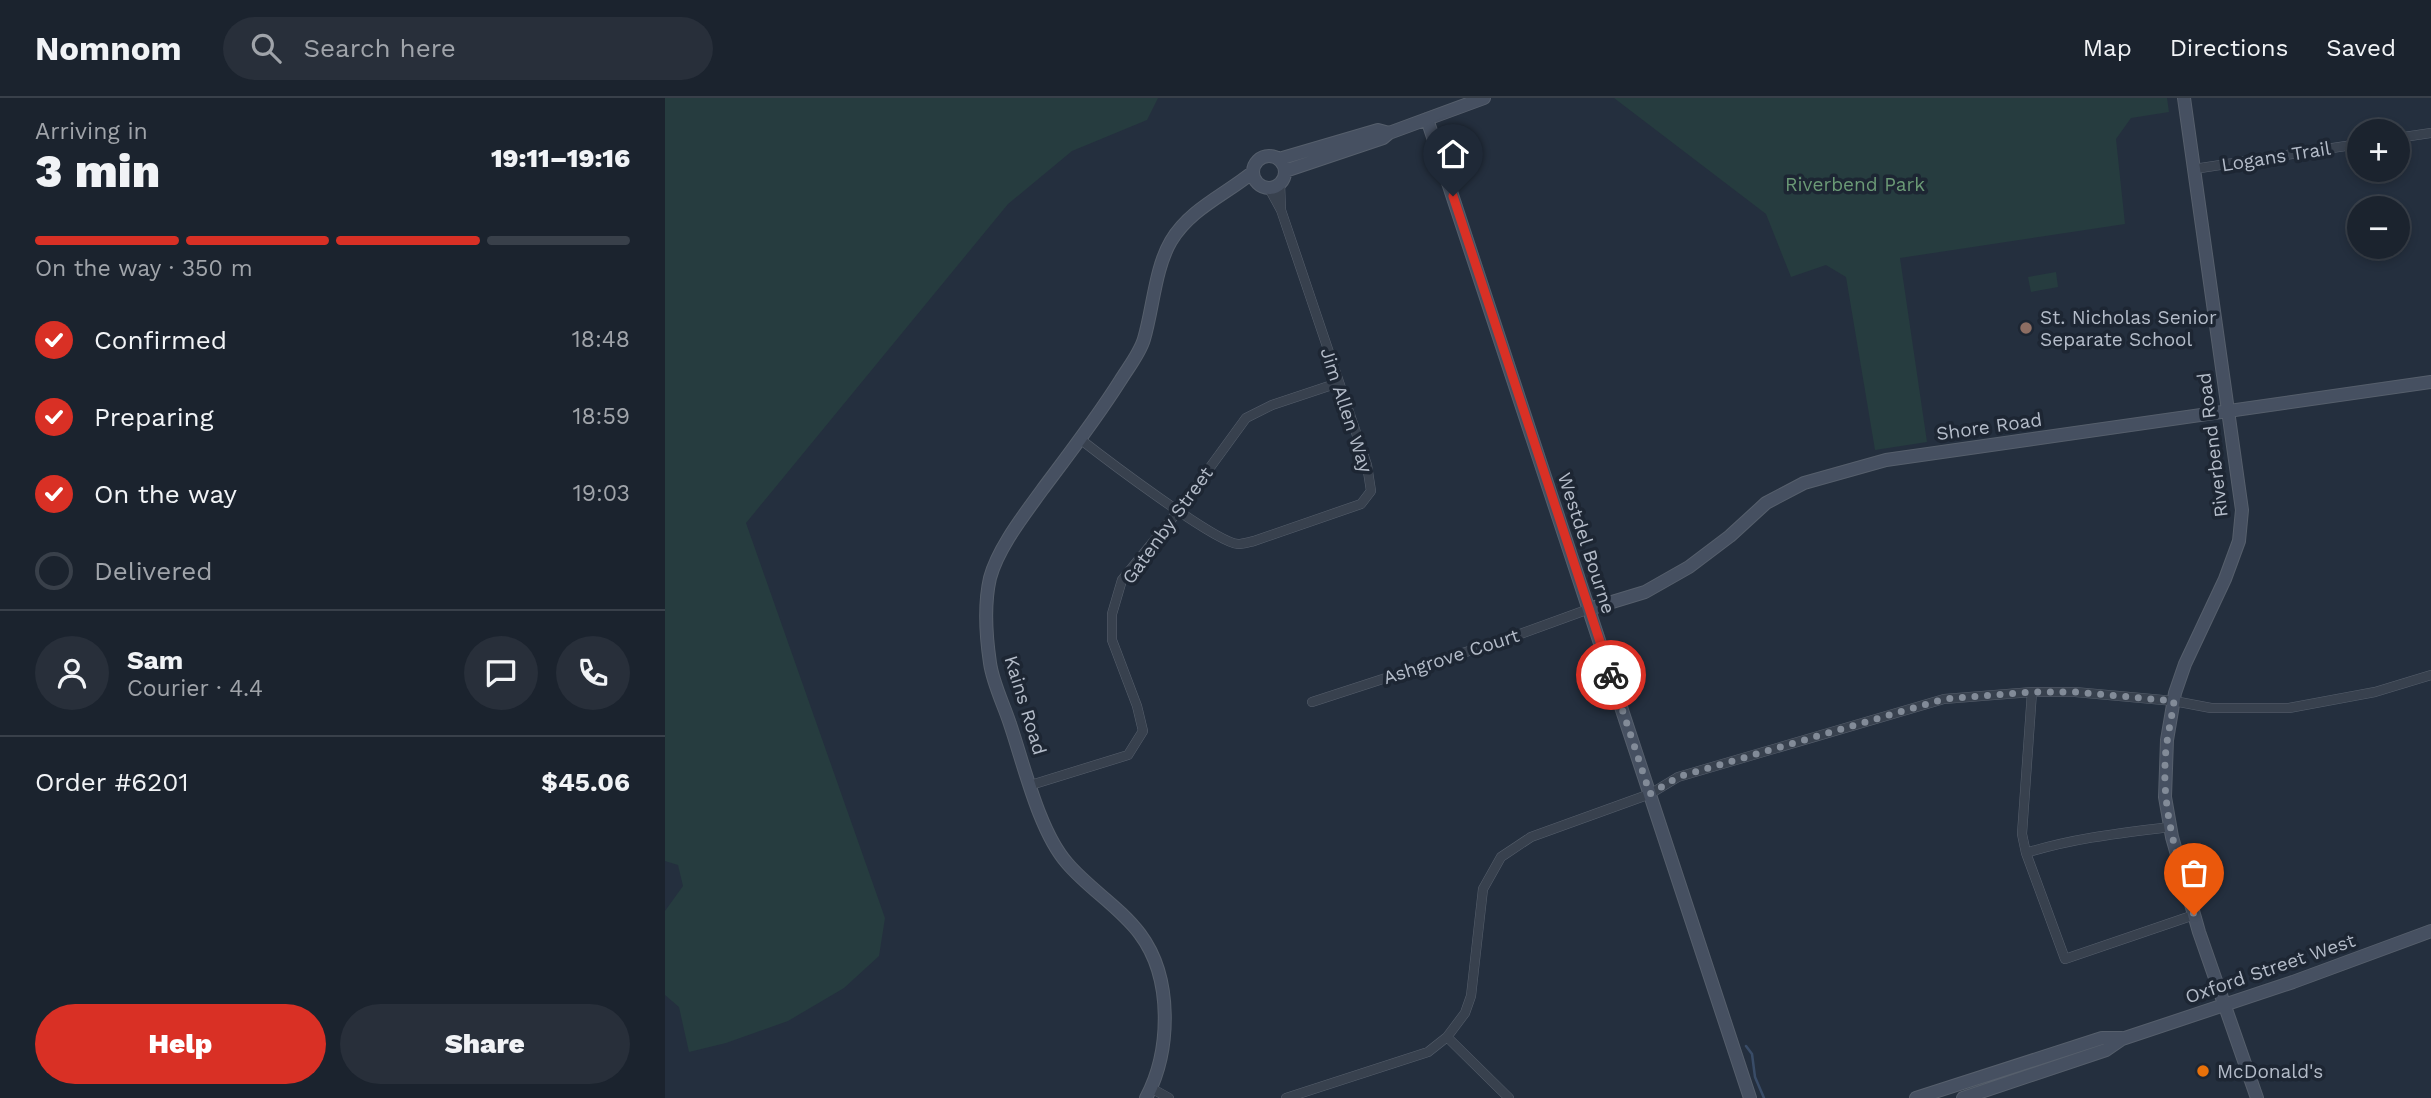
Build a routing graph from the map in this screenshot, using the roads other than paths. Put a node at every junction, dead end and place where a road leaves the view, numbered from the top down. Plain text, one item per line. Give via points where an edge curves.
1 (1484, 98) edge
2 (2184, 98) edge
3 (1427, 119) junction
4 (2431, 133) edge
5 (2410, 136) edge
6 (2347, 146) edge
7 (2194, 169) junction
8 (1253, 172) junction
9 (1274, 178) junction
10 (1233, 188) junction
11 (2431, 382) edge
12 (1338, 383) junction
13 (2229, 412) junction
14 (1080, 439) junction
15 (1179, 510) junction
16 (1589, 609) junction
17 (2431, 675) edge
18 (2032, 692) junction
19 (2174, 701) junction
20 (1312, 702) dead end
21 (1031, 785) junction
22 (1650, 794) junction
23 (2170, 827) junction
24 (2026, 853) junction
25 (2194, 915) junction
26 (2431, 931) edge
27 (2225, 1004) junction
28 (1447, 1037) junction
29 (2122, 1038) junction
30 (1148, 1093) edge
31 (1170, 1098) edge
32 (1286, 1098) edge
33 (1509, 1098) edge
34 (1750, 1098) edge
35 (1916, 1098) edge
36 (1963, 1098) edge
37 (2257, 1098) edge

1 - 3 street, Kains Road
2 - 7 street, Riverbend Road
3 - 9 street, Kains Road via 1389,132 1378,130
3 - 16 street, Westdel Bourne
4 - 5 street
6 - 7 street, Logans Trail
7 - 13 street, Riverbend Road
8 - 9 street
8 - 9 street, Kains Road via 1261,158 1273,156
8 - 10 street, Kains Road
9 - 10 street, Kains Road
9 - 12 street, Jim Allen Way
10 - 14 street, Kains Road via 1201,207 1171,241 1143,342
11 - 13 street, Shore Road
12 - 15 street, Gatenby Street via 1246,418
12 - 15 street, Jim Allen Way via 1367,465 1371,491 1361,504 1237,544
13 - 16 street, Shore Road via 1886,460 1804,483 1766,503 1689,568 1645,592
13 - 19 street, Riverbend Road via 2241,500 2239,541 2185,664
14 - 15 street, Jim Allen Way
14 - 21 street, Kains Road via 1010,537 991,576 987,598 990,665
15 - 21 street, Gatenby Street via 1122,580 1112,614 1112,640 1143,731 1128,755
16 - 20 street, Ashgrove Court
16 - 22 street, Westdel Bourne
17 - 19 street via 2375,692 2289,708 2211,708
18 - 19 street
18 - 22 street via 1925,704 1678,777
18 - 24 street via 2022,834
19 - 23 street, Riverbend Road via 2165,765
21 - 30 street, Kains Road via 1049,834 1067,863 1141,935 1156,964 1164,1016 1161,1055
22 - 28 street via 1531,837 1501,857 1483,889 1471,996
22 - 34 street, Westdel Bourne
23 - 24 street via 2098,835
23 - 25 street, Riverbend Road
24 - 25 street via 2065,959
25 - 27 street, Riverbend Road
26 - 27 street, Oxford Street West
27 - 29 street, Oxford Street West
27 - 37 street, Riverbend Road
28 - 32 street via 1429,1052
28 - 33 street
29 - 35 street, Oxford Street West via 2102,1038
29 - 36 street, Oxford Street West via 2106,1050
30 - 31 street

